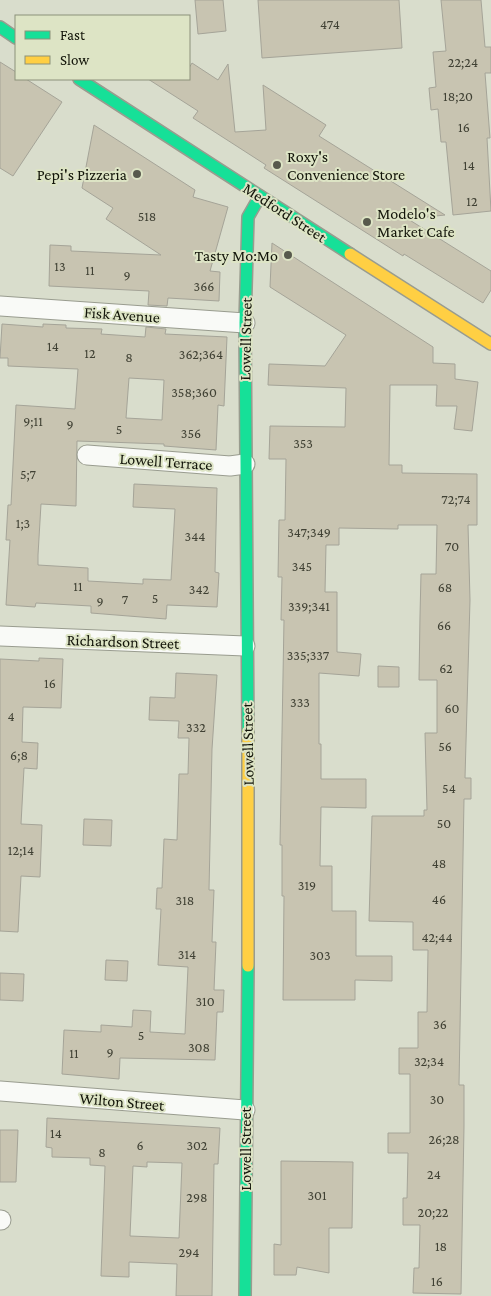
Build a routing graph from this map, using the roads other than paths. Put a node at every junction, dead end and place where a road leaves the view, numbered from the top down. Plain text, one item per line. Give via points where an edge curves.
1 (0, 27) edge
2 (15, 37) edge
3 (81, 80) edge
4 (260, 196) junction
5 (0, 306) edge
6 (245, 323) junction
7 (491, 344) edge
8 (87, 455) dead end
9 (245, 464) junction
10 (0, 636) edge
11 (246, 646) junction
12 (0, 1091) edge
13 (245, 1110) junction
14 (245, 1296) edge

1 - 2 street
3 - 4 street, Medford Street
4 - 6 street, Lowell Street via 248,217
4 - 7 street, Medford Street
5 - 6 street, Fisk Avenue
6 - 9 street, Lowell Street
8 - 9 street, Lowell Terrace via 230,466
9 - 11 street, Lowell Street
10 - 11 street, Richardson Street
11 - 13 street, Lowell Street via 249,889
12 - 13 street, Wilton Street
13 - 14 street, Lowell Street

